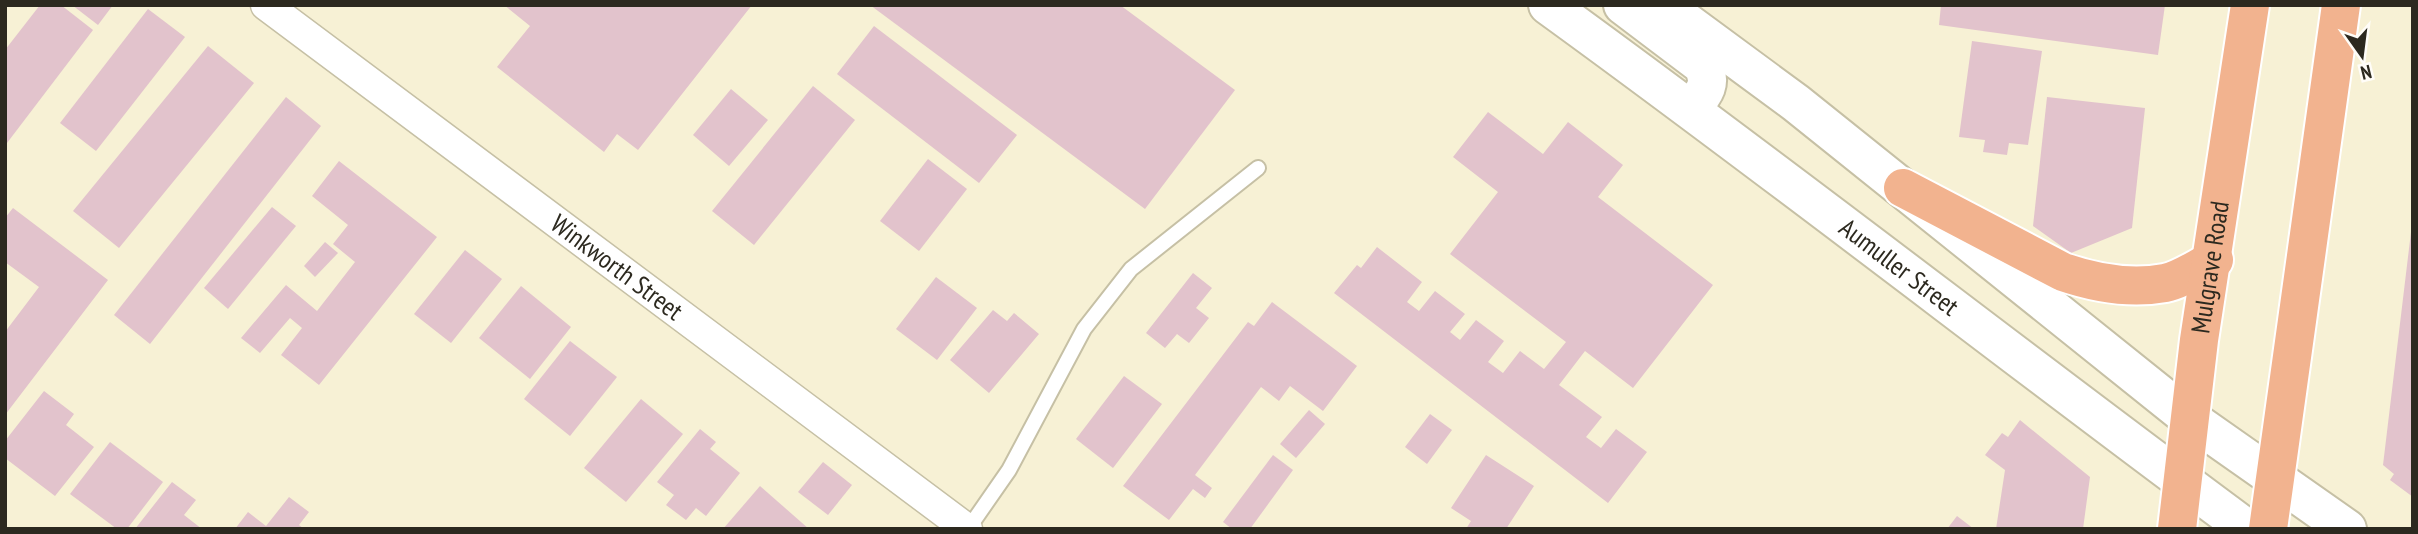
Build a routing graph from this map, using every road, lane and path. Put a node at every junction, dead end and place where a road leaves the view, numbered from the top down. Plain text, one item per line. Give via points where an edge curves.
1 (266, 5) edge
2 (1548, 5) edge
3 (1623, 5) edge
4 (1663, 5) edge
5 (2250, 5) edge
6 (2341, 5) edge
7 (1691, 109) junction
8 (1258, 168) dead end
9 (1903, 188) junction
10 (2214, 260) junction
11 (2189, 418) junction
12 (2276, 481) junction
13 (2184, 482) junction
14 (968, 529) edge
15 (2178, 529) edge
16 (2247, 529) edge
17 (2268, 529) edge
18 (2347, 529) edge

1 - 14 street, Winkworth Street
2 - 7 main road, Aumuller Street
3 - 7 main road via 1707,73 1706,90
4 - 9 main road
5 - 10 main road, Mulgrave Road
6 - 12 main road
7 - 13 main road, Aumuller Street
8 - 14 lane via 1131,269 1084,329 1009,470
9 - 10 main road via 2082,278 2105,283 2166,283
9 - 11 main road
10 - 11 main road, Mulgrave Road
11 - 12 main road
11 - 13 main road, Mulgrave Road
12 - 17 main road
12 - 18 main road
13 - 15 main road, Mulgrave Road
13 - 16 main road, Aumuller Street

